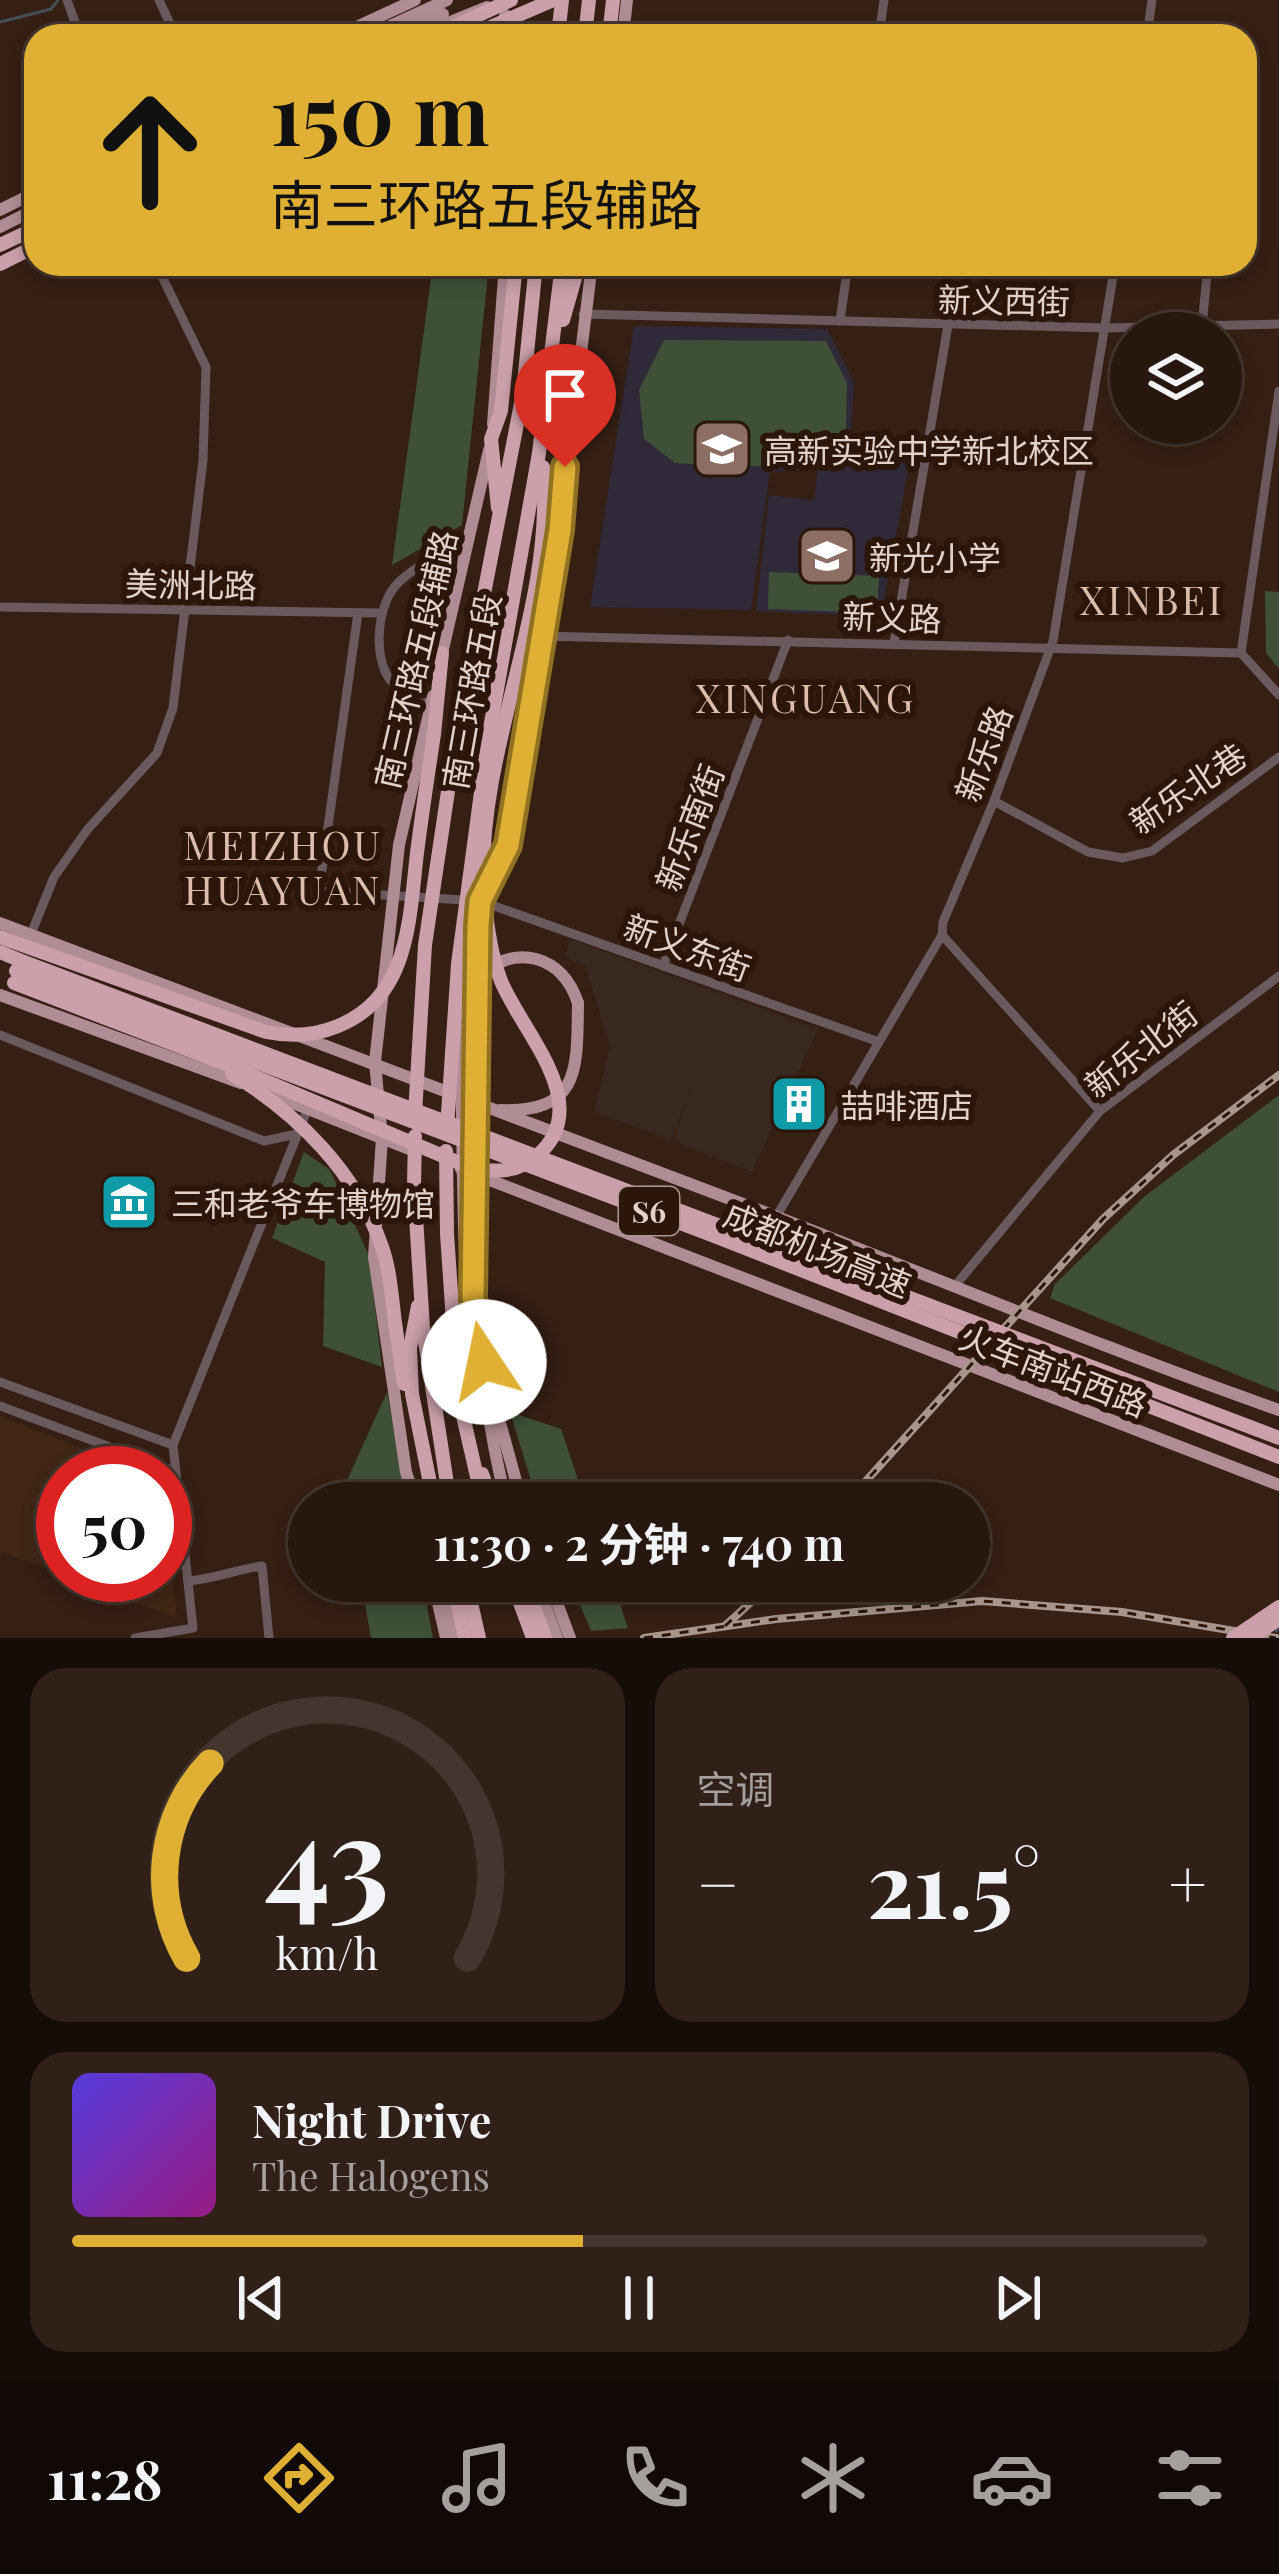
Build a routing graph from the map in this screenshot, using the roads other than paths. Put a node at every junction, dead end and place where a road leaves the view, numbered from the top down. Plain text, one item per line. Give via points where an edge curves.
1 (415, 0) edge
2 (447, 0) edge
3 (476, 0) edge
4 (511, 0) edge
5 (557, 0) edge
6 (363, 24) edge
7 (394, 24) edge
8 (422, 24) edge
9 (442, 24) edge
10 (460, 24) edge
11 (499, 24) edge
12 (517, 24) edge
13 (162, 276) edge
14 (504, 276) edge
15 (515, 276) edge
16 (535, 276) edge
17 (561, 276) edge
18 (576, 276) edge
19 (590, 276) edge
20 (846, 276) edge
21 (1113, 276) edge
22 (1207, 276) edge
23 (1203, 312) edge
24 (584, 314) junction
25 (840, 321) junction
26 (1279, 324) edge
27 (948, 325) junction
28 (1242, 325) edge
29 (1106, 328) junction
30 (1110, 328) edge
31 (548, 389) junction
32 (1279, 391) edge
33 (1277, 423) edge
34 (491, 439) junction
35 (541, 441) junction
36 (1274, 469) edge
37 (1264, 510) junction
38 (1279, 513) edge
39 (500, 526) junction
40 (465, 550) junction
41 (0, 607) edge
42 (183, 610) junction
43 (358, 613) junction
44 (380, 613) junction
45 (541, 636) junction
46 (788, 640) junction
47 (894, 644) junction
48 (1050, 649) junction
49 (442, 653) junction
50 (1241, 653) junction
51 (1279, 695) edge
52 (431, 705) junction
53 (1279, 757) edge
54 (994, 801) junction
55 (394, 898) junction
56 (480, 901) junction
57 (0, 923) edge
58 (31, 934) junction
59 (942, 935) junction
60 (0, 937) edge
61 (0, 952) edge
62 (0, 964) edge
63 (664, 966) junction
64 (1279, 976) edge
65 (0, 978) edge
66 (0, 995) edge
67 (0, 1035) edge
68 (879, 1042) junction
69 (202, 1056) junction
70 (375, 1063) junction
71 (479, 1106) junction
72 (308, 1108) junction
73 (1100, 1111) junction
74 (297, 1134) junction
75 (382, 1138) junction
76 (473, 1174) junction
77 (776, 1217) junction
78 (954, 1287) junction
79 (475, 1321) junction
80 (419, 1326) junction
81 (0, 1382) edge
82 (0, 1406) edge
83 (1279, 1410) edge
84 (1279, 1438) edge
85 (468, 1441) junction
86 (172, 1445) joint
87 (108, 1446) edge
88 (1279, 1457) edge
89 (409, 1482) edge
90 (426, 1482) edge
91 (427, 1482) edge
92 (446, 1482) edge
93 (478, 1482) edge
94 (491, 1482) edge
95 (497, 1482) edge
96 (498, 1482) edge
97 (515, 1482) edge
98 (1279, 1485) edge
99 (192, 1581) edge
100 (190, 1602) edge
101 (441, 1602) edge
102 (446, 1602) edge
103 (456, 1602) edge
104 (471, 1602) edge
105 (520, 1602) edge
106 (532, 1602) edge
107 (544, 1602) edge
108 (556, 1602) edge
109 (1279, 1607) edge
110 (1279, 1618) edge
111 (136, 1638) edge
112 (269, 1638) edge
113 (446, 1638) edge
114 (460, 1638) edge
115 (479, 1638) edge
116 (533, 1638) edge
117 (545, 1638) edge
118 (557, 1638) edge
119 (569, 1638) edge
120 (1233, 1638) edge
121 (1250, 1638) edge

1 - 6 main road
2 - 7 main road, bridge
3 - 8 main road
4 - 10 highway, bridge
5 - 11 highway, bridge
9 - 12 main road via 489,7
13 - 42 street via 206,367
14 - 34 main road, 南三环路五段辅路
15 - 34 highway
16 - 39 highway, 南三环路五段
17 - 31 highway, 南三环路五段
18 - 31 highway
19 - 24 main road
20 - 25 street
21 - 29 street, 新乐路
22 - 23 street
24 - 25 street, 新义西街
24 - 45 main road
25 - 27 street, 新义西街
26 - 28 street, 新义西街
27 - 29 street, 新义西街
27 - 47 street
29 - 30 street, 新义西街
29 - 48 street, 新乐路
31 - 35 highway, 南三环路五段
32 - 33 street
33 - 36 street
34 - 39 highway
34 - 40 main road, 南三环路五段辅路
35 - 69 highway, bridge via 542,562 483,855 500,979 555,1082 559,1116 550,1143 519,1168 469,1168
35 - 85 highway, 南三环路五段, bridge via 458,964 447,1234
36 - 37 street
37 - 38 street
37 - 50 street
39 - 80 highway, 南三环路五段, bridge via 425,945 414,1185
40 - 44 street via 426,560 394,586
40 - 49 main road, 南三环路五段辅路
41 - 42 street, 美洲北路
42 - 43 street, 美洲北路
42 - 58 street via 172,708 157,753 54,877
43 - 44 street, 美洲北路
43 - 55 street, 新义东街 via 319,891
44 - 52 street via 388,678
45 - 46 street, 新义路
45 - 56 main road via 508,845
46 - 47 street, 新义路
46 - 63 street, 新乐南街
47 - 48 street, 新义路
48 - 50 street, 新义路
48 - 54 street, 新乐路
49 - 52 main road, 南三环路五段辅路
49 - 60 highway, bridge via 404,952 365,1012 304,1036 266,1032
50 - 51 street
52 - 55 main road, 南三环路五段辅路
53 - 54 street, 新乐北巷 via 1152,851 1123,858 1088,852
54 - 59 street, 新乐路
55 - 56 street, 新义东街
55 - 70 main road, 南三环路五段辅路
56 - 63 street, 新义东街
56 - 71 main road
57 - 58 main road, 火车南站西路
58 - 70 main road, 火车南站西路
59 - 68 street, 新乐路
59 - 73 street
61 - 84 highway, 成都机场高速 / S6, bridge
62 - 88 highway, 成都机场高速 / S6, bridge
63 - 68 street, 新义东街
64 - 73 street, 新乐北街
65 - 69 highway, bridge
66 - 72 main road, 火车南站西路
67 - 74 street via 264,1141
68 - 77 street, 新乐路
69 - 90 highway, bridge via 295,1120 348,1179 384,1251
70 - 71 main road, 火车南站西路
70 - 75 main road, 南三环路五段辅路
71 - 76 main road
71 - 77 main road, 火车南站西路
71 - 95 main road, bridge via 529,1110 558,1098 572,1079 578,1003 557,969 520,956 496,964 470,990 461,1067 464,1277 476,1406
72 - 74 street
72 - 75 main road, 火车南站西路
73 - 78 street, 新乐北街
74 - 86 street
75 - 76 main road, 火车南站西路
75 - 89 main road, 南三环路五段辅路 via 374,1257
76 - 79 main road
76 - 98 main road, 火车南站西路
77 - 78 main road, 火车南站西路
78 - 83 main road, 火车南站西路
79 - 96 main road
79 - 97 main road
80 - 91 highway via 410,1348 412,1394
80 - 92 highway
81 - 86 street
82 - 87 street
85 - 93 highway
85 - 94 highway
99 - 112 street via 262,1566
100 - 111 street via 193,1628
101 - 113 main road
102 - 114 main road
103 - 114 highway
104 - 115 highway
105 - 116 highway
106 - 117 highway
107 - 118 main road
108 - 119 main road
109 - 120 highway, bridge
110 - 121 highway, bridge

